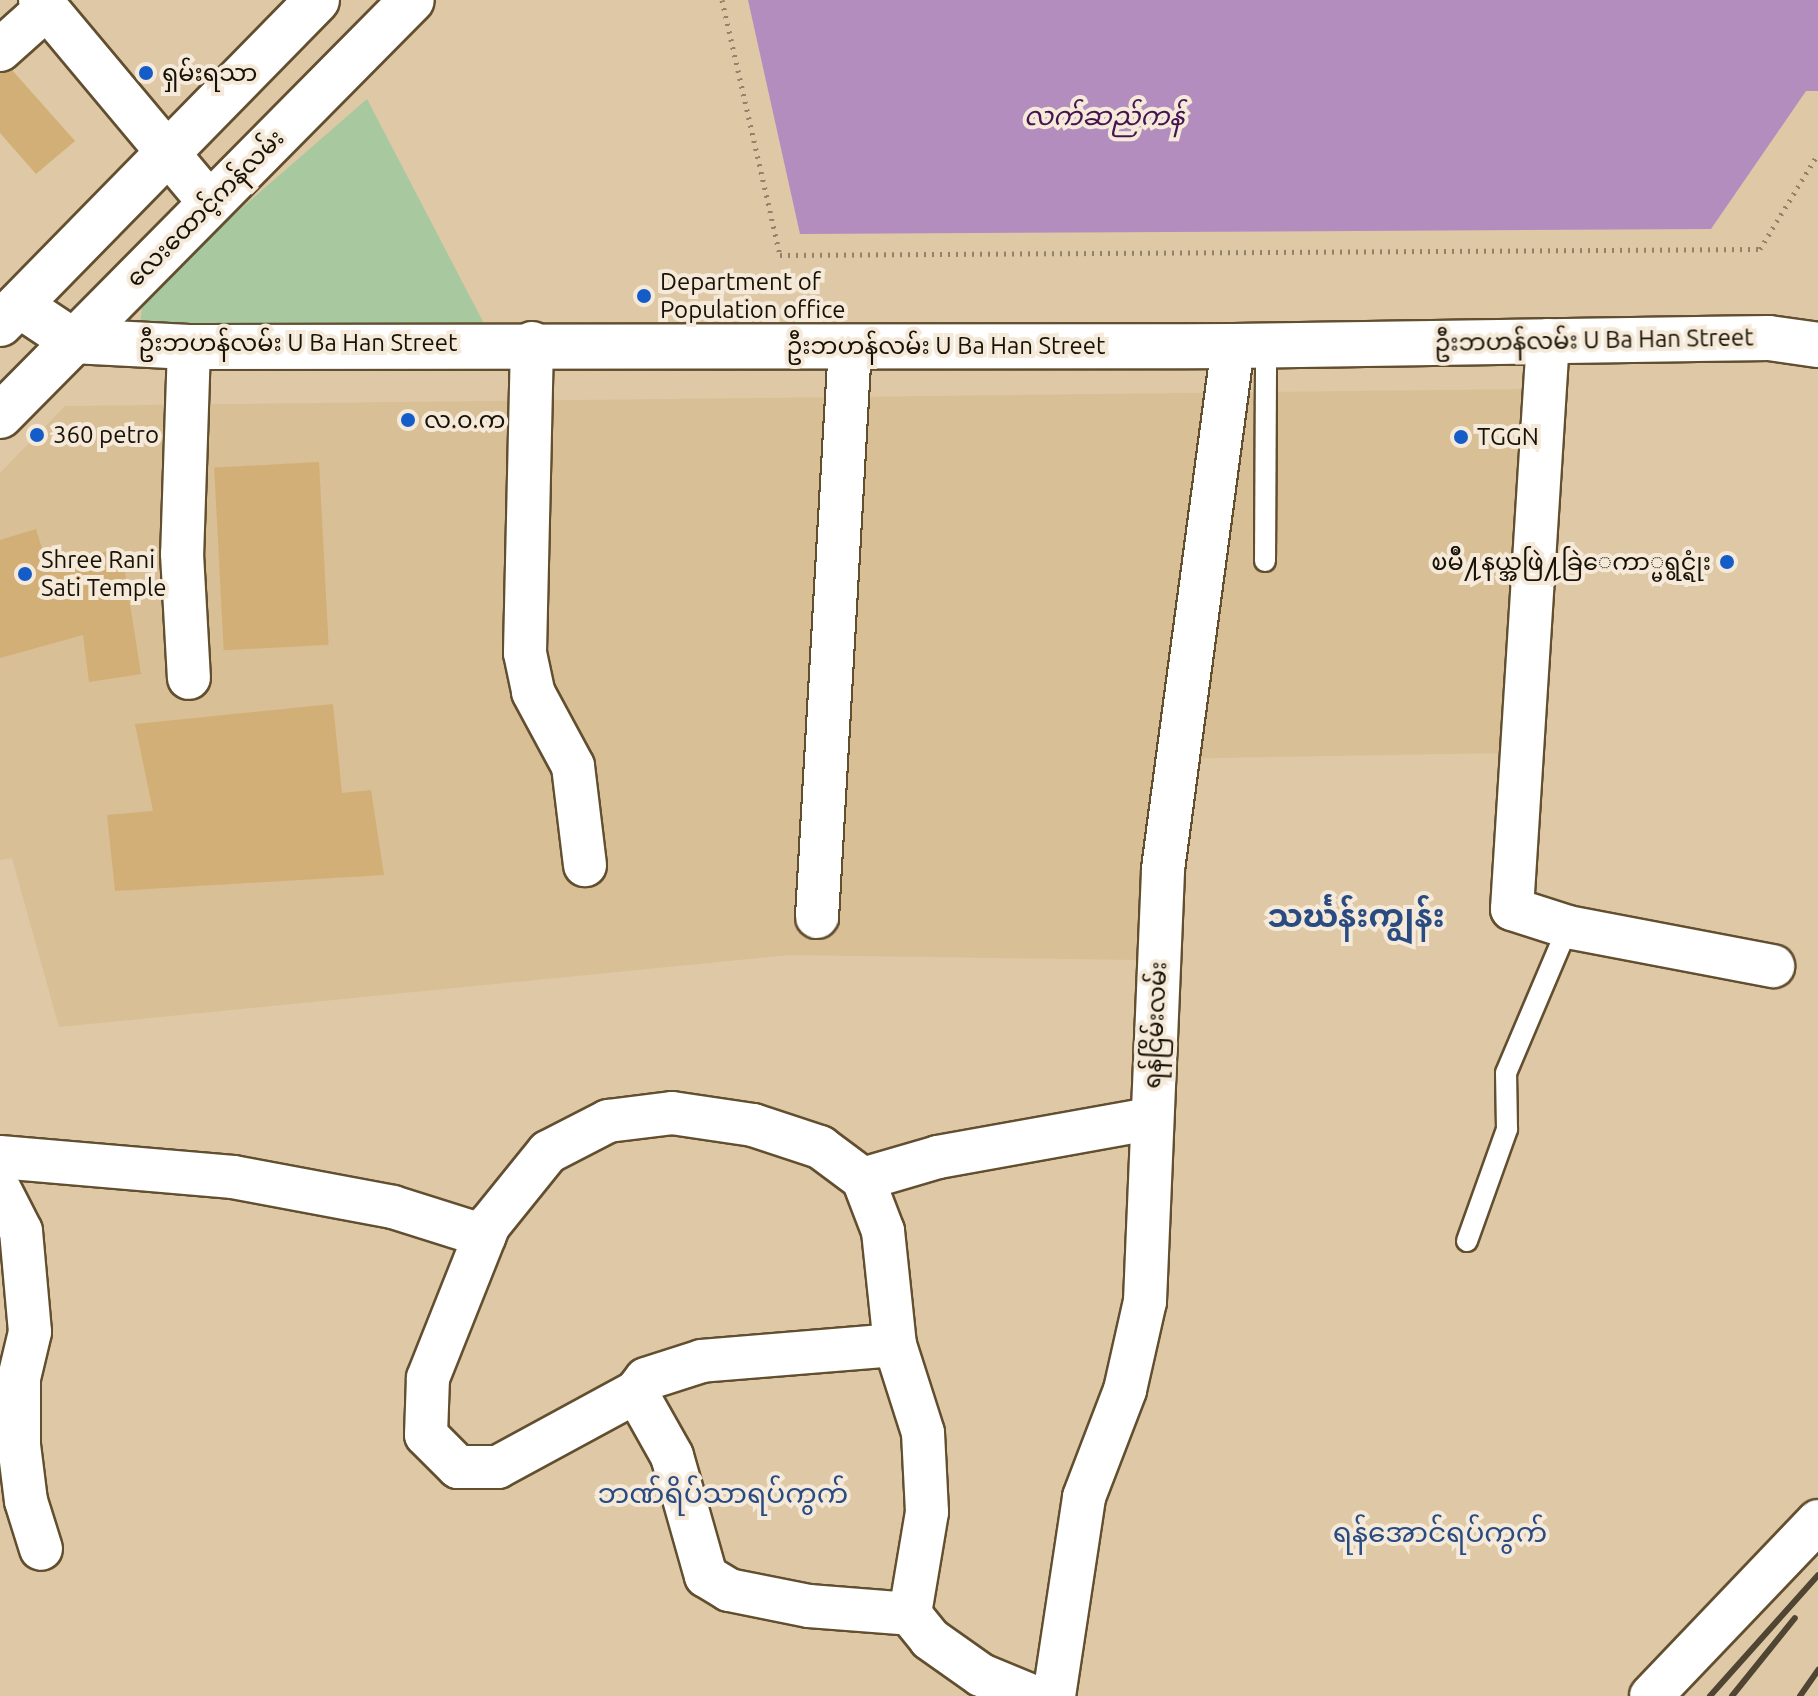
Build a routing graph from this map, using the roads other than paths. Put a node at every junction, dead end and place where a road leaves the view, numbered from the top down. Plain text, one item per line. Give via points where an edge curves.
1 (317, 0) edge
2 (412, 0) edge
3 (44, 4) edge
4 (0, 50) edge
5 (169, 153) junction
6 (210, 203) junction
7 (10, 315) edge
8 (1548, 340) junction
9 (73, 341) junction
10 (532, 343) junction
11 (1818, 345) edge
12 (1250, 346) junction
13 (189, 347) junction
14 (850, 347) junction
15 (0, 416) edge
16 (1265, 561) dead end
17 (189, 678) dead end
18 (585, 865) dead end
19 (817, 917) dead end
20 (1568, 927) junction
21 (1773, 966) dead end
22 (1149, 1119) junction
23 (0, 1157) edge
24 (863, 1179) junction
25 (0, 1190) edge
26 (485, 1236) junction
27 (1467, 1241) dead end
28 (895, 1345) junction
29 (636, 1392) junction
30 (11, 1470) edge
31 (1818, 1521) edge
32 (41, 1549) dead end
33 (910, 1614) junction
34 (1032, 1696) edge
35 (1054, 1696) edge
36 (1651, 1696) edge

1 - 5 street
2 - 6 street, လေးထောင့်ကန်လမ်း
3 - 4 street
3 - 5 street
5 - 6 street
5 - 7 street
6 - 9 street, လေးထောင့်ကန်လမ်း
7 - 9 street
8 - 11 street, ဦးဘဟန်လမ်း U Ba Han Street via 1769,338
8 - 12 street, ဦးဘဟန်လမ်း U Ba Han Street
8 - 20 street via 1512,909
9 - 13 street, ဦးဘဟန်လမ်း U Ba Han Street
9 - 15 street, လေးထောင့်ကန်လမ်း
10 - 13 street, ဦးဘဟန်လမ်း U Ba Han Street
10 - 14 street, ဦးဘဟန်လမ်း U Ba Han Street
10 - 18 street via 525,653 533,692 573,766
12 - 14 street, ဦးဘဟန်လမ်း U Ba Han Street
12 - 16 lane
12 - 22 street, ရန်ငြိမ်းလမ်း via 1163,869
13 - 17 street via 182,554
14 - 19 street
20 - 21 street
20 - 27 lane via 1506,1073 1507,1129
22 - 24 street via 938,1157
22 - 35 street, ရန်ငြိမ်းလမ်း via 1145,1301 1125,1390 1084,1497
23 - 26 street via 233,1177 393,1207
24 - 26 street via 820,1147 753,1125 672,1113 608,1121 548,1152
24 - 28 street via 883,1231
25 - 30 street via 21,1231 30,1332 19,1378
26 - 29 street via 428,1378 426,1435 458,1467 498,1467
28 - 29 street via 702,1361 646,1379
28 - 33 street via 923,1433 927,1512
29 - 33 street via 672,1456 706,1576 729,1590 809,1606
30 - 32 street
31 - 36 street
33 - 34 street via 930,1639 981,1675

